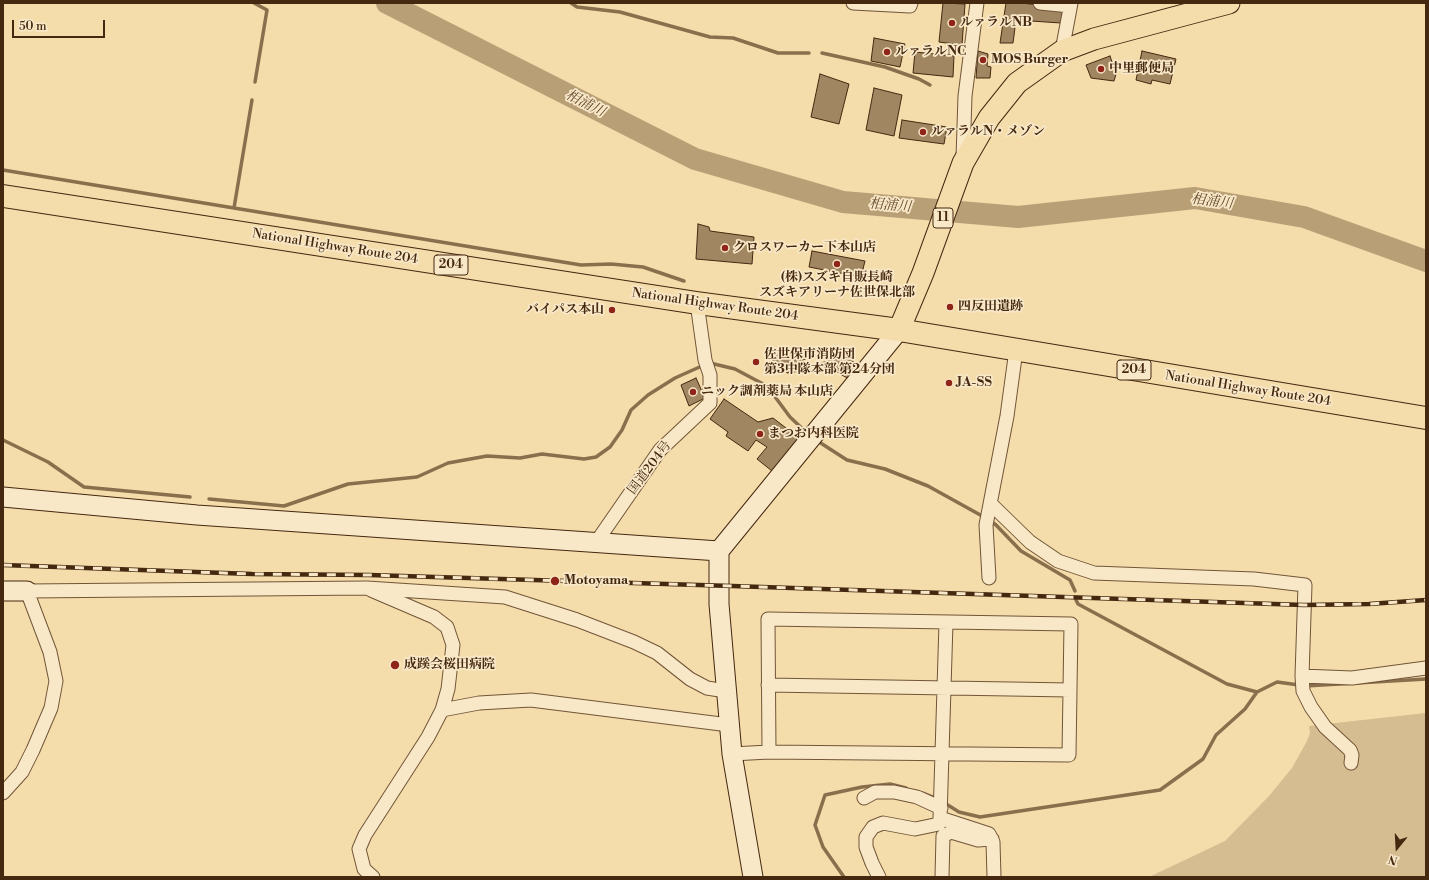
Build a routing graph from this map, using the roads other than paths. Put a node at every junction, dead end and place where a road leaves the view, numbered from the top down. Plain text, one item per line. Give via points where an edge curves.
1 (854, 3) edge
2 (911, 3) edge
3 (977, 3) edge
4 (1040, 3) edge
5 (1229, 3) edge
6 (1071, 4) edge
7 (1062, 51) junction
8 (963, 164) junction
9 (3, 196) edge
10 (697, 303) junction
11 (899, 330) junction
12 (1016, 350) junction
13 (1426, 418) edge
14 (3, 497) edge
15 (992, 505) junction
16 (595, 544) junction
17 (719, 551) junction
18 (989, 578) dead end
19 (367, 588) junction
20 (3, 591) edge
21 (27, 591) junction
22 (946, 623) junction
23 (1426, 668) edge
24 (1302, 677) junction
25 (768, 685) junction
26 (945, 689) junction
27 (1070, 690) junction
28 (726, 691) junction
29 (442, 710) junction
30 (729, 725) junction
31 (769, 752) junction
32 (943, 753) junction
33 (732, 754) junction
34 (1350, 763) dead end
35 (3, 793) edge
36 (864, 798) dead end
37 (941, 807) junction
38 (992, 839) junction
39 (373, 877) edge
40 (753, 877) edge
41 (879, 877) edge
42 (942, 877) edge
43 (994, 877) edge

1 - 2 street via 910,6
3 - 8 street via 965,96
4 - 6 street
5 - 7 main road, 11 via 1094,39
6 - 7 street
7 - 8 main road, 11 via 1017,83 989,118
8 - 11 main road, 11
9 - 10 highway, National Highway Route 204 / 204
10 - 11 highway, National Highway Route 204 / 204
10 - 16 street, 国道204号 via 705,360 710,375 710,403 660,450
11 - 12 highway, National Highway Route 204 / 204
11 - 17 street
12 - 13 highway, National Highway Route 204 / 204
12 - 15 street
14 - 16 street via 197,515
15 - 18 street via 986,525
15 - 24 street via 1030,542 1058,561 1094,573 1254,579 1305,585
16 - 17 street
17 - 28 street via 718,604
19 - 21 street
19 - 28 street via 505,597 634,642 657,653 690,679 707,688
19 - 29 street via 434,617 447,627 453,645 448,689
20 - 21 street
21 - 35 street via 50,652 56,681 51,708 33,750 22,772
22 - 25 street via 768,619
22 - 26 street
22 - 27 street via 1071,624
23 - 24 street via 1352,678
24 - 34 street via 1303,691 1325,727 1350,750
25 - 26 street
25 - 31 street
26 - 27 street
26 - 32 street
27 - 32 street via 1069,755
28 - 30 street
29 - 30 street via 479,703 531,700
29 - 39 street via 428,737 365,835 360,849 364,869
30 - 33 street
31 - 32 street
31 - 33 street
32 - 37 street
33 - 40 street
36 - 37 street via 874,792 894,792 917,797
37 - 38 street via 989,834
37 - 41 street via 938,824 915,829 883,823 873,827 866,837 866,847
38 - 42 street via 978,840 951,832 943,836
38 - 43 street

